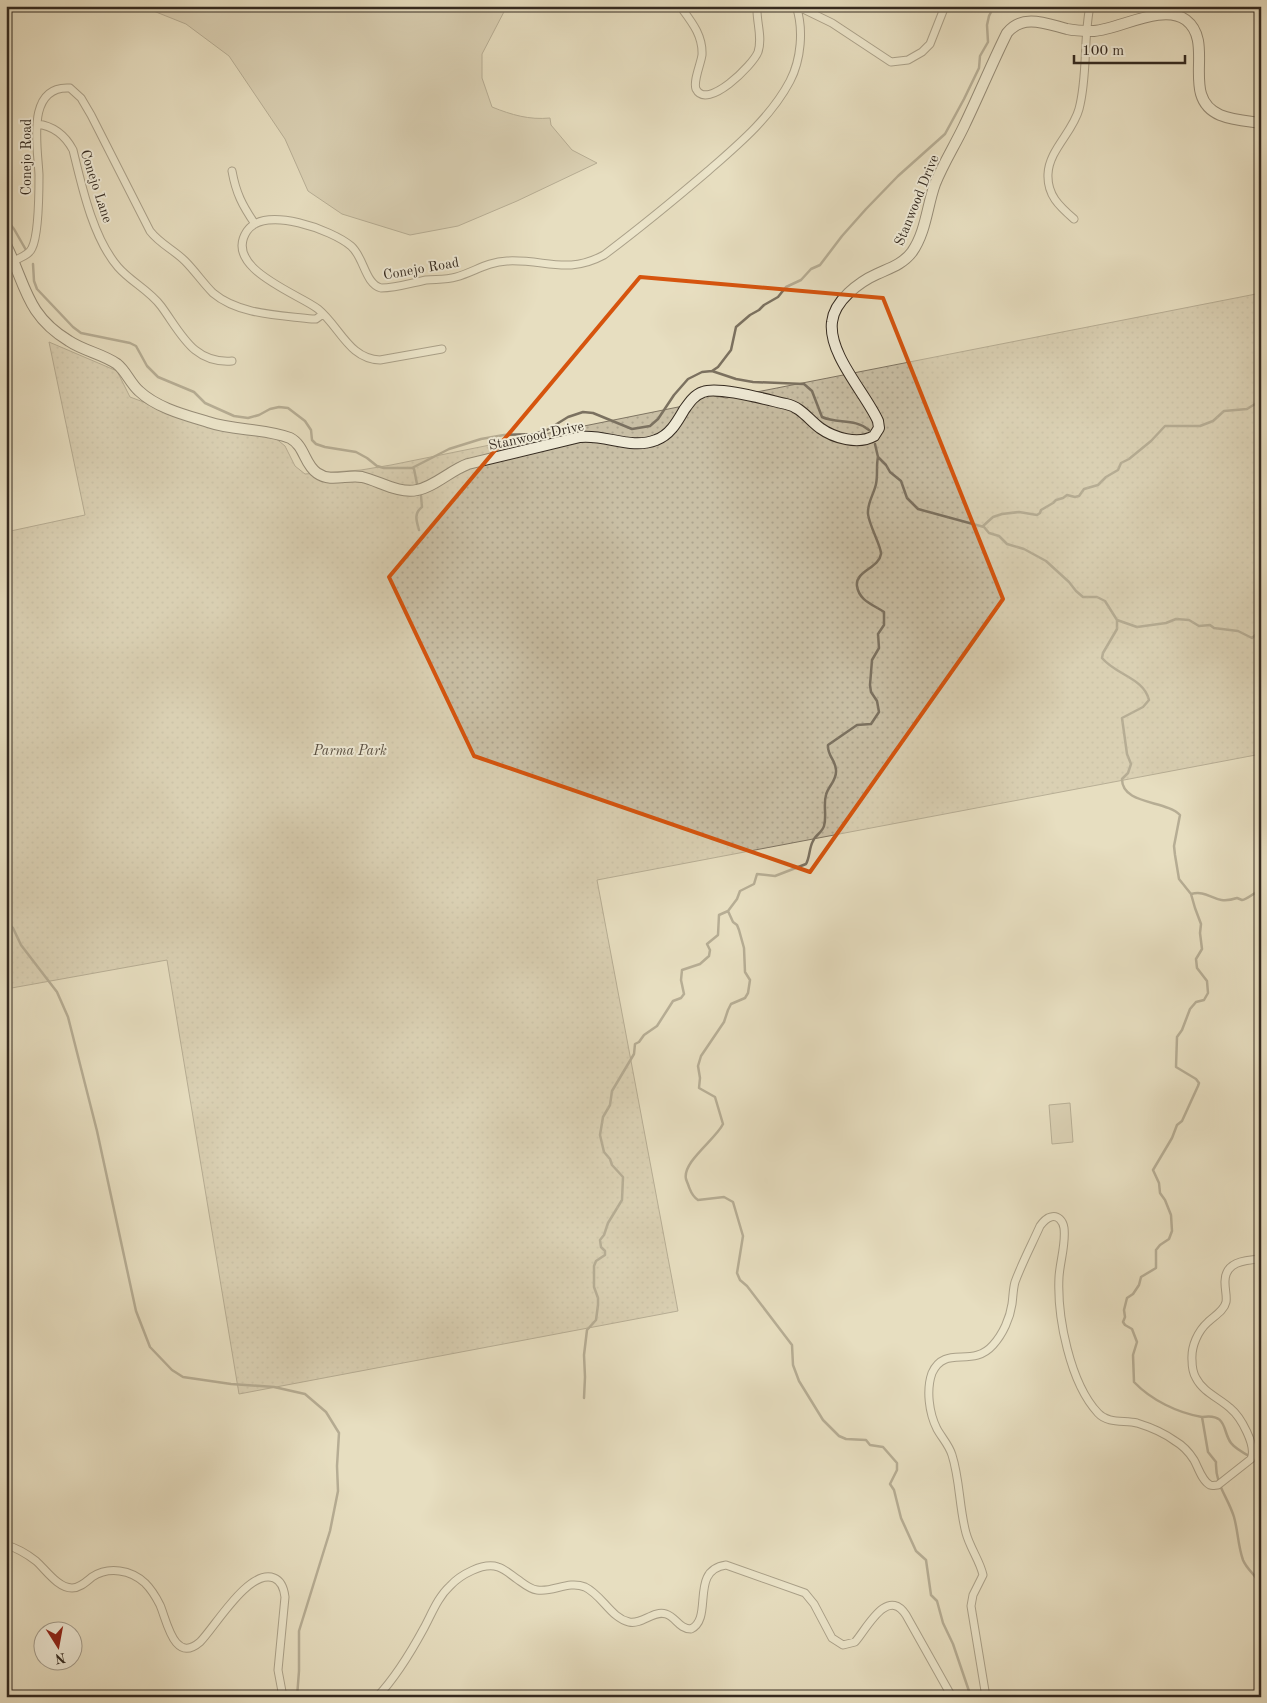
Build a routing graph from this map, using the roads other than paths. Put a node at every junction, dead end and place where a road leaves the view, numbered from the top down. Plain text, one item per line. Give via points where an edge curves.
1 (680, 6) edge
2 (758, 6) edge
3 (797, 6) edge
4 (945, 6) edge
5 (1090, 6) edge
6 (1086, 31) junction
7 (1261, 123) edge
8 (37, 124) junction
9 (232, 170) dead end
10 (1074, 219) dead end
11 (255, 224) junction
12 (6, 245) edge
13 (14, 261) junction
14 (323, 314) junction
15 (442, 349) dead end
16 (232, 362) dead end
17 (1261, 1259) edge
18 (6, 1545) edge
19 (284, 1697) edge
20 (377, 1697) edge
21 (952, 1697) edge
22 (986, 1697) edge

1 - 2 street via 699,35 702,53 695,84 699,92 708,95 728,84 758,53
3 - 4 street via 832,23 892,62 914,58 930,44
3 - 11 street, Conejo Road via 800,31 796,67 770,112 688,188 592,261 566,266 498,262 456,277 380,288 371,282 362,260 351,246 322,230 296,222 264,221
5 - 6 street
6 - 7 main road, Stanwood Drive via 1162,15 1181,18 1191,25 1198,37 1198,81 1206,104 1223,116
6 - 10 street via 1085,79 1078,112 1053,156 1048,174 1053,198
6 - 13 main road, Stanwood Drive via 1035,21 1020,23 1010,30 939,175 914,248 902,262 855,288 836,311 832,329 838,351 879,424 876,435 868,439 853,440 829,433 792,406 711,390 695,397 670,431 659,440 628,443 574,438 468,464 425,488 413,491 356,476 325,477 312,468 299,444 290,438 211,424 146,397 117,364 75,345 46,323 27,298
8 - 13 street, Conejo Road via 38,184 34,242 28,253
8 - 14 street, Conejo Road via 39,108 46,96 63,87 72,89 91,115 150,231 183,259 214,294 247,310 312,319
8 - 16 street, Conejo Lane via 61,133 73,150 87,206 120,270 151,294 200,355
9 - 11 street via 235,189
11 - 14 street via 243,241 247,260 265,278
12 - 13 main road, Stanwood Drive
14 - 15 street via 354,350 366,358 380,360
17 - 22 street via 1238,1262 1228,1271 1224,1306 1204,1326 1192,1352 1196,1379 1236,1414 1252,1447 1251,1459 1218,1485 1208,1483 1190,1454 1177,1442 1138,1424 1106,1419 1087,1400 1074,1375 1060,1313 1059,1274 1064,1228 1056,1217 1045,1219 1036,1235 1017,1277 1010,1316 998,1340 984,1354 948,1358 934,1370 930,1388 931,1412 951,1452 966,1534 983,1575 971,1606
18 - 19 street via 27,1555 60,1584 68,1587 79,1586 107,1571 136,1577 153,1593 173,1640 183,1647 193,1647 200,1642 253,1582 267,1577 276,1578 285,1597 278,1670
20 - 21 street via 394,1676 444,1593 474,1570 486,1566 499,1567 538,1590 580,1586 593,1592 629,1622 662,1613 682,1627 691,1629 697,1625 700,1616 708,1576 718,1566 726,1564 805,1593 832,1638 843,1645 855,1642 884,1607 900,1608

